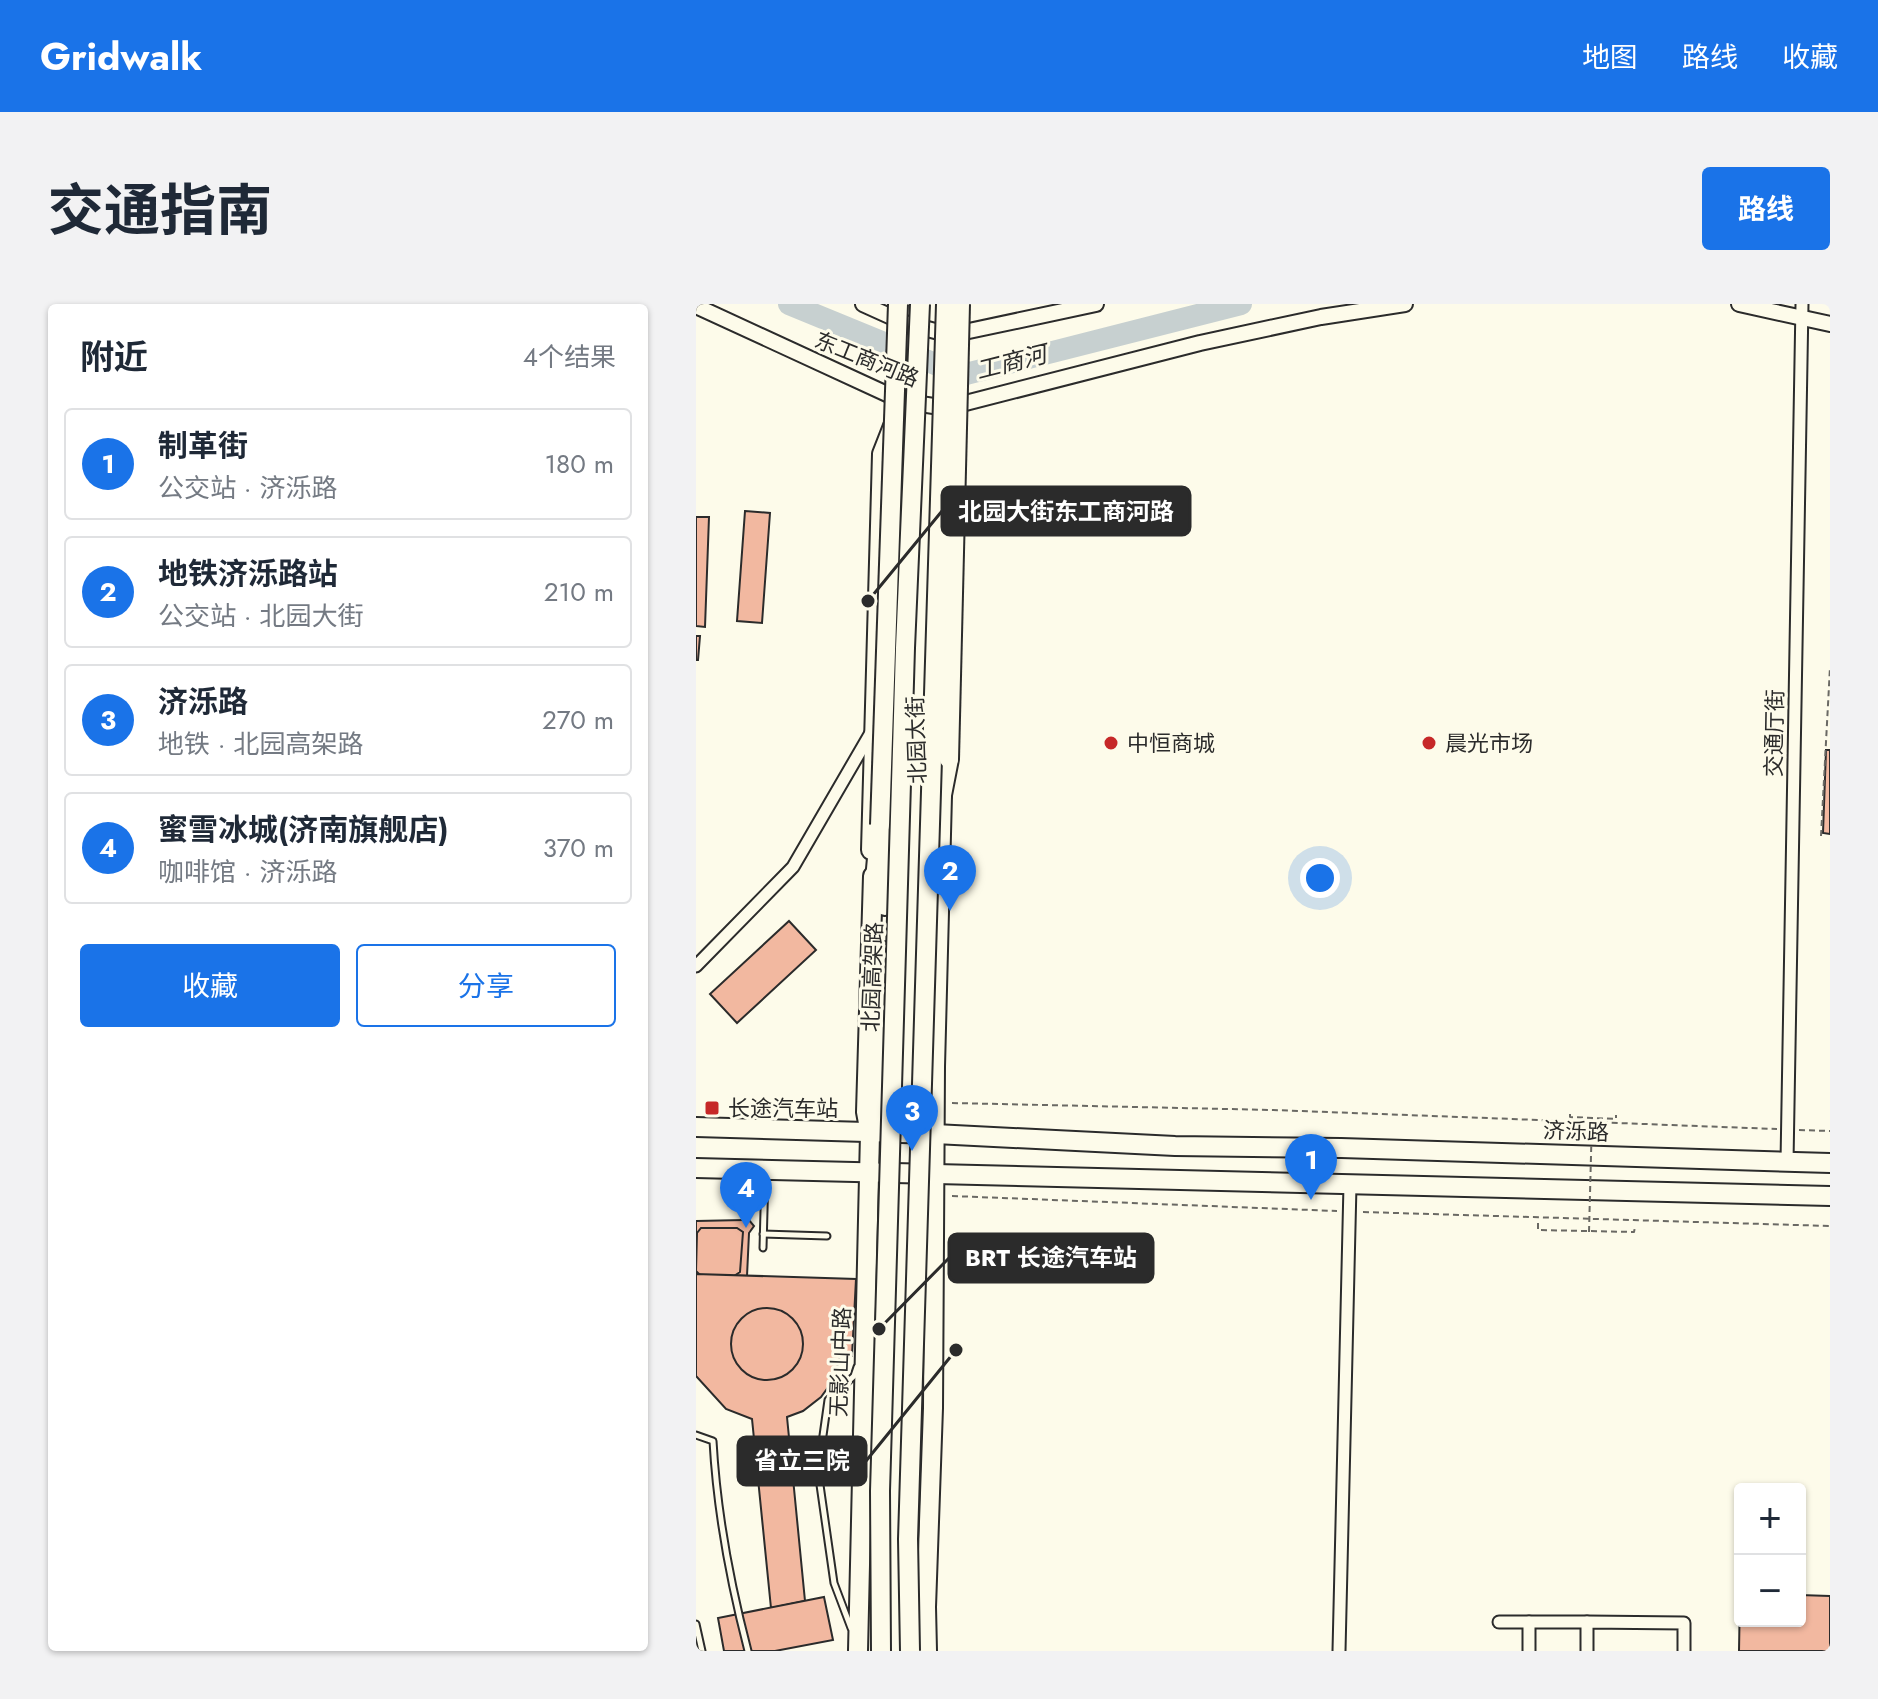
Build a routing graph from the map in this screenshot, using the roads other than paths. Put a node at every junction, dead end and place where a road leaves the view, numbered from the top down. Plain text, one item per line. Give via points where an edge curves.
1 (863, 304) edge
2 (898, 304) edge
3 (920, 304) edge
4 (948, 304) edge
5 (960, 304) edge
6 (1096, 304) edge
7 (1405, 304) edge
8 (1739, 304) edge
9 (696, 306) edge
10 (1802, 311) edge
11 (906, 313) edge
12 (1830, 324) edge
13 (950, 335) junction
14 (902, 401) junction
15 (946, 408) junction
16 (873, 731) junction
17 (942, 795) junction
18 (887, 845) junction
19 (874, 891) junction
20 (696, 966) edge
21 (696, 1127) edge
22 (870, 1134) junction
23 (935, 1134) junction
24 (1787, 1162) junction
25 (1830, 1163) edge
26 (696, 1168) edge
27 (765, 1168) junction
28 (869, 1171) junction
29 (935, 1175) junction
30 (1350, 1185) junction
31 (1830, 1196) edge
32 (763, 1234) junction
33 (827, 1236) dead end
34 (763, 1248) dead end
35 (864, 1347) junction
36 (696, 1435) edge
37 (1499, 1622) dead end
38 (1529, 1622) junction
39 (1587, 1622) junction
40 (696, 1624) edge
41 (702, 1651) edge
42 (748, 1651) edge
43 (858, 1651) edge
44 (881, 1651) edge
45 (910, 1651) edge
46 (927, 1651) edge
47 (1339, 1651) edge
48 (1529, 1651) edge
49 (1587, 1651) edge
50 (1684, 1651) edge

1 - 11 street
2 - 19 main road, bridge
3 - 44 main road, 北园高架路, bridge via 880,1477
4 - 13 main road, 北园大街
4 - 45 main road, bridge via 908,1539
5 - 17 main road, bridge via 949,759
6 - 13 street
7 - 15 street, 东工商河路 via 1200,343
8 - 10 street
9 - 14 street, 东工商河路
10 - 12 street
10 - 24 street, 交通厅街
11 - 13 street
11 - 14 main road, 北园大街
13 - 15 main road, 北园大街, bridge
14 - 15 street, 东工商河路
14 - 16 main road, 北园大街 via 882,454
14 - 18 main road, 北园大街
15 - 17 main road, 北园大街 via 937,759
16 - 19 main road, 北园大街
16 - 20 street via 793,867
17 - 23 main road, 北园大街
18 - 19 main road, 北园大街
18 - 22 main road, 北园大街 via 880,1117
19 - 22 main road, 北园大街 via 866,1112
21 - 22 main road, 济泺路
22 - 23 main road, 济泺路
22 - 28 main road, 北园大街
23 - 24 main road, 济泺路 via 1175,1146
23 - 29 main road, 北园大街
24 - 25 main road, 济泺路
26 - 27 main road
27 - 28 main road
27 - 32 lane
28 - 29 main road
28 - 35 main road, 无影山中路
29 - 30 main road
29 - 46 main road
30 - 31 main road
30 - 47 street
32 - 33 lane
32 - 34 lane
35 - 43 main road, 无影山中路
35 - 43 lane via 854,1376 828,1400 818,1471 834,1583
36 - 42 lane via 713,1441 721,1524
37 - 38 street
38 - 39 street
38 - 48 street
39 - 49 street
39 - 50 street via 1684,1623
40 - 41 lane

